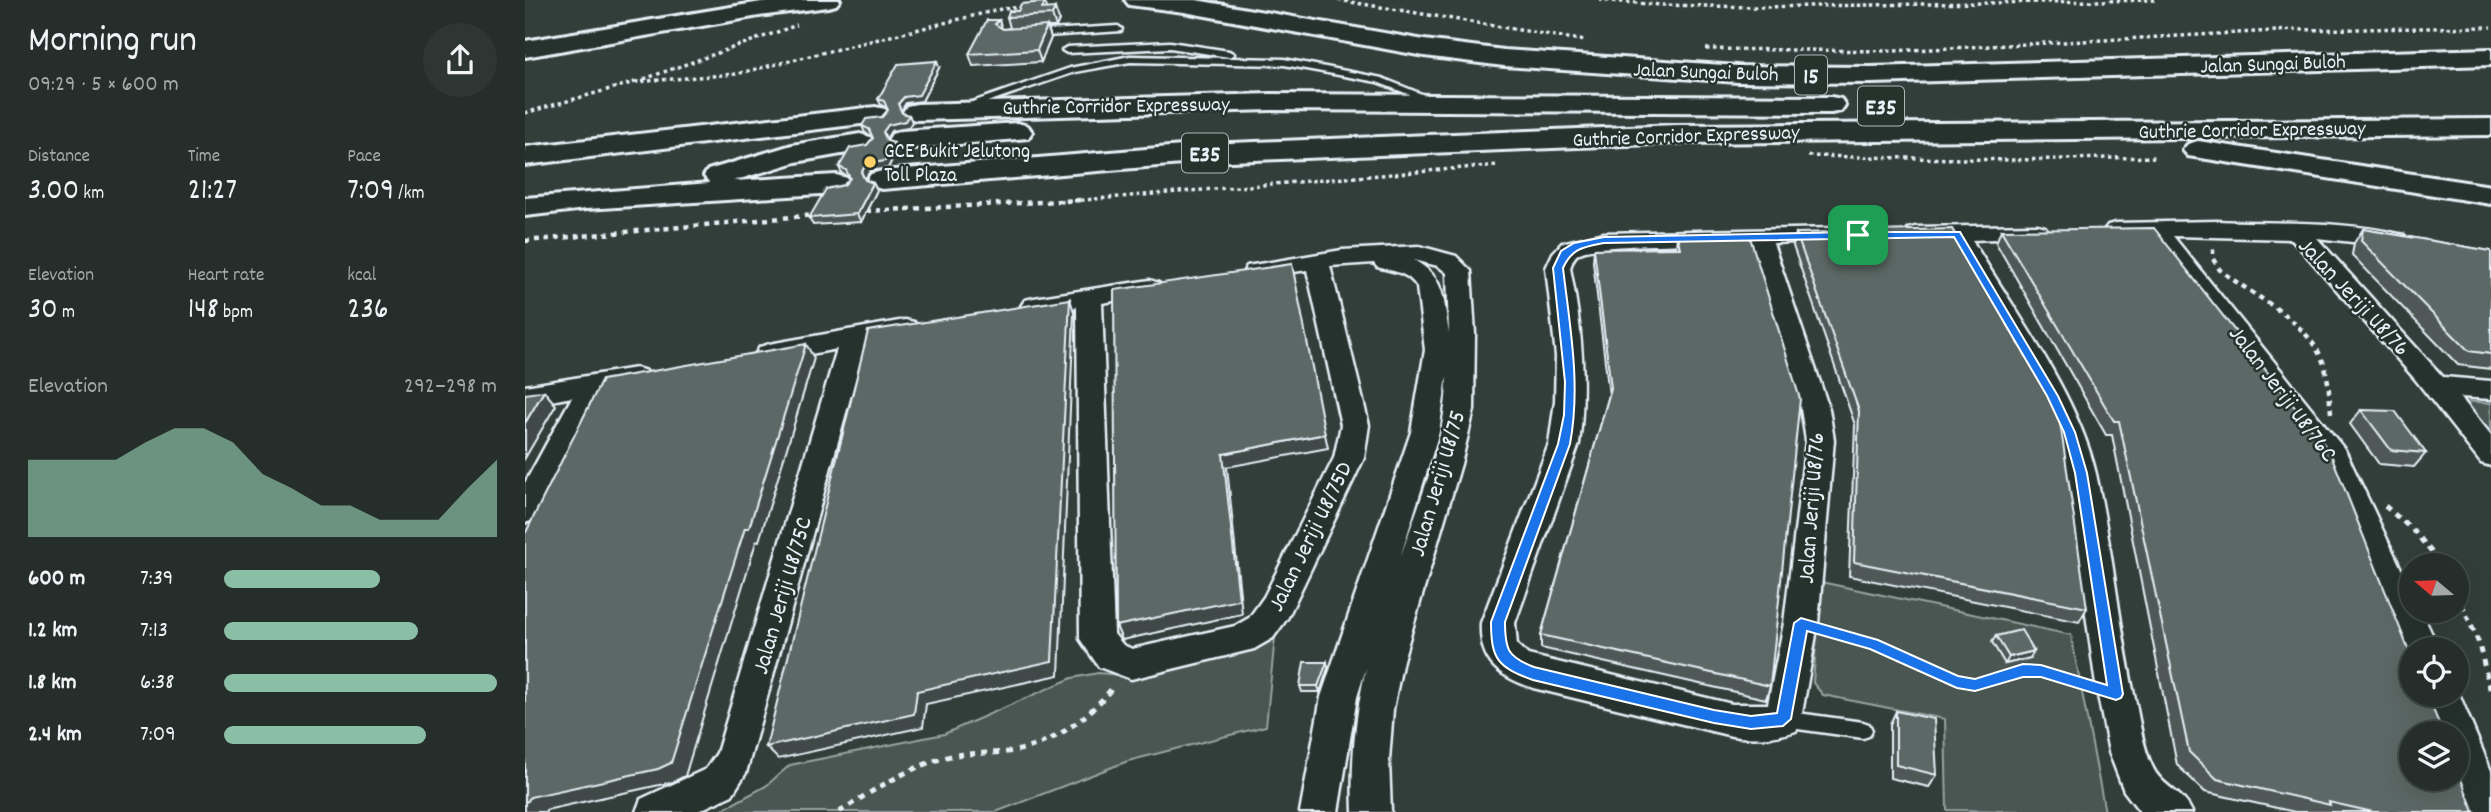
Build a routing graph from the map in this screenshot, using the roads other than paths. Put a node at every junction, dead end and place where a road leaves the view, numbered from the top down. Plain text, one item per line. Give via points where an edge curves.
1 (700, 0) edge
2 (828, 0) edge
3 (1137, 0) edge
4 (1244, 0) edge
5 (1118, 29) dead end
6 (1064, 32) junction
7 (525, 34) edge
8 (1018, 34) edge
9 (2491, 40) edge
10 (525, 49) edge
11 (1067, 50) junction
12 (2491, 57) edge
13 (1254, 61) junction
14 (1081, 68) junction
15 (1442, 103) junction
16 (2491, 104) edge
17 (1856, 105) dead end
18 (1937, 106) dead end
19 (959, 109) junction
20 (916, 112) dead end
21 (875, 115) edge
22 (2491, 127) edge
23 (2039, 132) junction
24 (1677, 134) junction
25 (902, 140) dead end
26 (860, 143) edge
27 (525, 156) edge
28 (881, 180) dead end
29 (837, 184) edge
30 (658, 195) junction
31 (2491, 195) edge
32 (525, 207) edge
33 (2155, 229) junction
34 (2063, 231) edge
35 (2089, 231) edge
36 (2299, 232) junction
37 (1957, 234) junction
38 (1851, 235) edge
39 (1891, 235) edge
40 (1759, 236) junction
41 (2422, 245) edge
42 (1329, 259) junction
43 (1237, 274) edge
44 (1170, 285) edge
45 (1089, 297) junction
46 (1011, 310) edge
47 (933, 324) edge
48 (854, 337) junction
49 (749, 356) edge
50 (657, 373) edge
51 (592, 386) junction
52 (2436, 386) junction
53 (2491, 390) edge
54 (525, 396) edge
55 (2489, 456) edge
56 (525, 511) edge
57 (2417, 637) edge
58 (1783, 719) junction
59 (1863, 730) dead end
60 (2469, 763) edge
61 (655, 812) edge
62 (1319, 812) edge
63 (1372, 812) edge
64 (2173, 812) edge
65 (2489, 812) edge

1 - 7 highway
2 - 10 highway
3 - 12 highway, Jalan Sungai Buloh / 15 via 1504,58 1738,74 1871,75
4 - 9 highway, Jalan Sungai Buloh / 15 via 1641,57 1735,61 1879,61
5 - 6 lane
6 - 8 lane
6 - 11 lane via 1062,43
11 - 13 lane via 1170,44
11 - 14 lane via 1079,57
13 - 14 lane via 1129,59
13 - 15 lane via 1333,69
14 - 19 lane
15 - 17 highway, Guthrie Corridor Expressway / E35
15 - 19 highway, Guthrie Corridor Expressway / E35
16 - 18 highway, Guthrie Corridor Expressway / E35
19 - 20 highway, Guthrie Corridor Expressway / E35
21 - 27 highway
22 - 23 highway, Guthrie Corridor Expressway / E35
23 - 24 highway, Guthrie Corridor Expressway / E35
23 - 31 highway via 2236,154
24 - 25 highway via 1568,116 1421,115
24 - 28 highway, Guthrie Corridor Expressway / E35 via 1206,153
26 - 30 highway via 792,154
29 - 30 highway
30 - 32 highway
33 - 35 street, Jalan Jeriji U8/76
33 - 36 street, Jalan Jeriji U8/76
33 - 57 street, Jalan Jeriji U8/76C via 2335,458
34 - 37 street
36 - 41 street via 2336,230
36 - 52 street, Jalan Jeriji U8/76
37 - 39 street
37 - 64 street via 2053,396 2069,432 2081,473 2128,752 2137,778 2152,797
38 - 40 street
40 - 58 street, Jalan Jeriji U8/76 via 1815,409 1820,440 1801,623
40 - 58 street via 1604,240 1577,245 1565,253 1558,268 1571,382 1570,415 1497,636 1503,657 1533,673 1723,718 1751,722
42 - 43 street, Jalan Jeriji U8/75
42 - 45 street, Jalan Jeriji U8/75D via 1355,425 1349,458 1276,607 1261,628 1230,642 1132,664 1111,656 1097,639
42 - 62 street, Jalan Jeriji U8/75 via 1404,265 1422,275 1429,287 1439,350 1425,432 1339,697
42 - 63 street, Jalan Jeriji U8/75 via 1419,253 1447,261 1459,271 1463,312 1460,412 1398,607 1380,680 1368,781
44 - 45 street
45 - 46 street
47 - 48 street
48 - 49 street
48 - 61 street, Jalan Jeriji U8/75C via 733,761 719,782
50 - 51 street
51 - 54 street
51 - 56 street
52 - 53 street
52 - 55 street, Jalan Jeriji U8/76
58 - 59 lane
60 - 65 street

